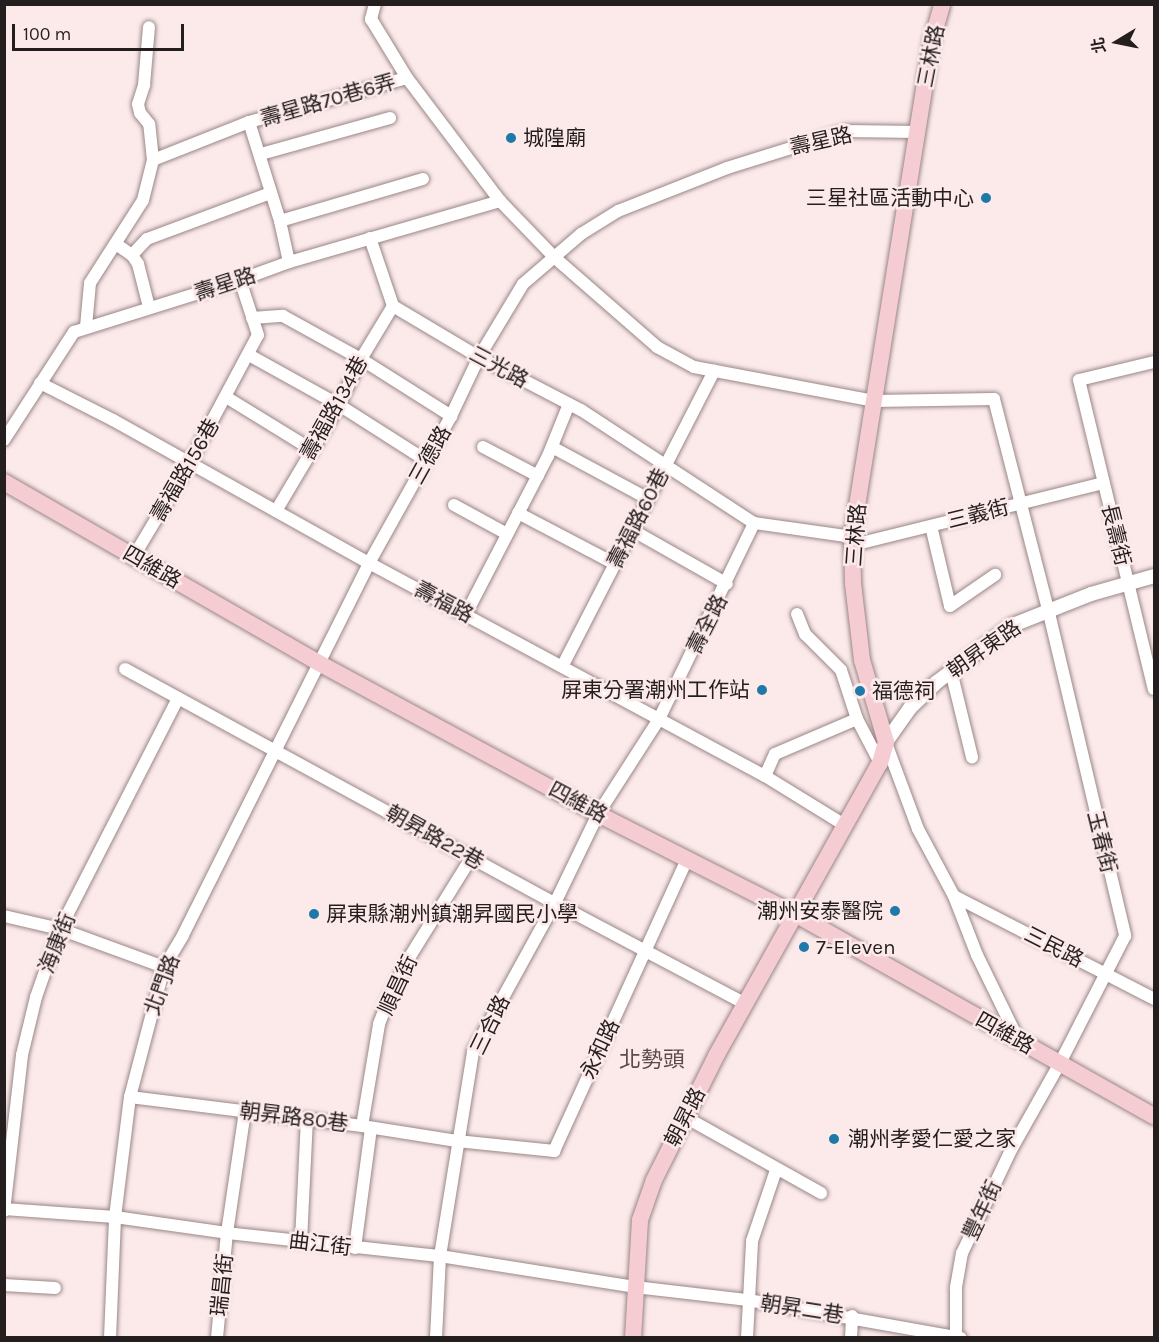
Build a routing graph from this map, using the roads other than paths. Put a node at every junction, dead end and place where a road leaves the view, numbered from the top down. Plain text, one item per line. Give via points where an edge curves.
1 (375, 4) edge
2 (942, 4) edge
3 (149, 27) dead end
4 (407, 78) junction
5 (390, 118) dead end
6 (249, 122) junction
7 (919, 132) junction
8 (261, 154) junction
9 (153, 160) junction
10 (727, 168) joint
11 (423, 179) dead end
12 (271, 193) junction
13 (500, 201) junction
14 (280, 221) junction
15 (369, 238) junction
16 (116, 244) junction
17 (132, 255) junction
18 (554, 257) junction
19 (289, 262) junction
20 (240, 280) junction
21 (393, 306) junction
22 (148, 307) junction
23 (252, 318) junction
24 (86, 327) junction
25 (249, 356) junction
26 (479, 357) junction
27 (361, 359) junction
28 (1155, 362) edge
29 (714, 371) junction
30 (40, 383) junction
31 (226, 397) junction
32 (874, 401) junction
33 (569, 404) junction
34 (339, 405) junction
35 (451, 416) junction
36 (4, 440) edge
37 (483, 447) dead end
38 (552, 447) junction
39 (312, 450) junction
40 (427, 461) junction
41 (189, 464) junction
42 (665, 465) junction
43 (538, 476) junction
44 (4, 482) edge
45 (1103, 483) junction
46 (648, 499) junction
47 (1020, 504) junction
48 (454, 505) dead end
49 (276, 511) junction
50 (518, 513) junction
51 (754, 523) junction
52 (931, 526) junction
53 (632, 530) junction
54 (507, 534) junction
55 (852, 541) junction
56 (134, 556) junction
57 (369, 562) junction
58 (615, 564) junction
59 (995, 575) dead end
60 (1155, 576) edge
61 (1128, 582) junction
62 (727, 584) junction
63 (1048, 609) junction
64 (466, 614) junction
65 (797, 614) dead end
66 (862, 660) junction
67 (319, 663) junction
68 (562, 665) junction
69 (125, 669) dead end
70 (841, 670) junction
71 (951, 671) junction
72 (1155, 689) edge
73 (178, 698) junction
74 (659, 719) junction
75 (857, 719) junction
76 (886, 742) junction
77 (274, 749) junction
78 (972, 757) dead end
79 (880, 763) junction
80 (765, 776) junction
81 (598, 814) junction
82 (846, 826) junction
83 (471, 858) junction
84 (687, 859) junction
85 (954, 896) junction
86 (555, 903) junction
87 (795, 914) junction
88 (4, 916) edge
89 (60, 929) junction
90 (645, 951) junction
91 (164, 967) junction
92 (1104, 973) junction
93 (1155, 999) edge
94 (746, 1004) junction
95 (1019, 1041) junction
96 (1060, 1063) junction
97 (130, 1097) junction
98 (245, 1111) junction
99 (1155, 1116) edge
100 (685, 1117) junction
101 (307, 1119) junction
102 (366, 1127) junction
103 (457, 1141) junction
104 (776, 1170) junction
105 (821, 1193) dead end
106 (5, 1210) edge
107 (115, 1216) junction
108 (227, 1233) junction
109 (301, 1241) junction
110 (355, 1248) junction
111 (440, 1256) junction
112 (4, 1285) edge
113 (635, 1287) junction
114 (55, 1288) dead end
115 (748, 1300) junction
116 (852, 1316) junction
117 (958, 1337) edge
118 (110, 1338) edge
119 (217, 1338) edge
120 (436, 1338) edge
121 (633, 1338) edge
122 (747, 1338) edge
123 (851, 1338) edge

1 - 4 street via 371,19
2 - 7 main road, 三林路 via 932,40
3 - 9 street via 144,85 138,104 149,124
4 - 6 street, 壽星路70巷6弄
4 - 13 street
5 - 8 street
6 - 8 street
6 - 9 street, 壽星路70巷6弄
7 - 10 street, 壽星路 via 846,131
7 - 32 main road, 三林路
8 - 12 street
9 - 16 street via 143,200
10 - 18 street, 三德路 via 618,211
11 - 14 street
12 - 14 street
12 - 17 street via 147,239
13 - 15 street, 壽星路
13 - 18 street
14 - 19 street
15 - 19 street, 壽星路
15 - 21 street
16 - 17 street
16 - 24 street via 90,283
17 - 22 street via 138,264
18 - 26 street, 三德路 via 523,284
18 - 29 street via 657,347 694,367
19 - 20 street, 壽星路
20 - 22 street, 壽星路
20 - 23 street, 壽福路156巷
21 - 26 street, 三光路
21 - 27 street, 壽福路134巷
22 - 24 street, 壽星路
23 - 25 street, 壽福路156巷 via 258,335
23 - 27 street via 283,316
24 - 30 street, 壽星路 via 74,332
25 - 31 street, 壽福路156巷
25 - 34 street
26 - 33 street, 三光路
26 - 35 street, 三德路
27 - 34 street, 壽福路134巷
27 - 35 street
28 - 45 street, 長壽街 via 1079,380
29 - 32 street
29 - 42 street, 壽福路60巷
30 - 36 street, 壽星路
30 - 41 street, 壽福路
31 - 39 street
31 - 41 street, 壽福路156巷
32 - 47 street, 玉春街 via 994,399
32 - 55 main road, 三林路
33 - 38 street
33 - 42 street, 三光路
34 - 39 street, 壽福路134巷
34 - 40 street
35 - 40 street, 三德路
37 - 43 street
38 - 43 street
38 - 46 street
39 - 49 street, 壽福路134巷
40 - 57 street, 三德路
41 - 49 street, 壽福路
41 - 56 street, 壽福路156巷
42 - 46 street, 壽福路60巷
42 - 51 street
43 - 50 street
44 - 56 main road, 四維路
45 - 47 street, 三義街
45 - 61 street, 長壽街
46 - 53 street, 壽福路60巷
47 - 52 street, 三義街
47 - 63 street, 玉春街
48 - 54 street
49 - 57 street, 壽福路
50 - 54 street
50 - 58 street
51 - 55 street
51 - 62 street, 壽全路
52 - 55 street, 三義街
52 - 59 street via 950,606
53 - 58 street, 壽福路60巷
53 - 62 street
54 - 64 street
55 - 66 main road, 三林路
56 - 67 main road, 四維路
57 - 64 street, 壽福路
57 - 67 street, 三德路
58 - 68 street, 壽福路60巷
60 - 61 street, 朝昇東路
61 - 63 street, 朝昇東路
61 - 72 street, 長壽街
62 - 74 street, 壽全路
63 - 71 street, 朝昇東路 via 1005,630
63 - 92 street, 玉春街 via 1125,936
64 - 68 street, 壽福路
65 - 70 street via 805,634
66 - 70 street
66 - 76 main road, 三林路
67 - 77 street, 北門路
67 - 81 main road, 四維路
68 - 74 street, 壽福路
69 - 73 street, 朝昇路22巷
70 - 75 street
71 - 76 street, 朝昇東路 via 910,708
71 - 78 street
73 - 77 street, 朝昇路22巷
73 - 89 street, 海康街
74 - 80 street, 壽福路
74 - 81 street, 壽全路
75 - 79 street
75 - 80 street via 775,754
76 - 79 main road, 朝昇東路
76 - 85 street, 三林路 via 918,829
77 - 83 street, 朝昇路22巷
77 - 91 street, 北門路
79 - 82 main road, 朝昇東路
80 - 82 street, 壽福路
81 - 84 main road, 四維路
81 - 86 street, 三合路
82 - 87 main road, 朝昇東路
83 - 86 street, 朝昇路22巷
83 - 102 street, 順昌街 via 409,958 387,1003 377,1035
84 - 87 main road, 四維路
84 - 90 street, 永和路
85 - 92 street, 三民路
85 - 95 street, 三林路 via 977,955
86 - 90 street, 朝昇路22巷
86 - 103 street, 三合路 via 473,1052
87 - 94 main road, 朝昇路
87 - 95 main road, 四維路
88 - 89 street
89 - 91 street
89 - 106 street, 海康街 via 36,997 22,1055
90 - 94 street, 朝昇路22巷
90 - 103 street, 永和路 via 554,1151
91 - 97 street, 北門路
92 - 93 street, 三民路
92 - 96 street, 玉春街
94 - 100 main road, 朝昇路
95 - 96 main road, 四維路
96 - 99 main road, 四維路
96 - 117 street, 豐年街 via 1011,1150 962,1253 956,1288
97 - 98 street, 朝昇路80巷
97 - 107 street, 北門路
98 - 101 street, 朝昇路80巷
98 - 108 street, 瑞昌街
100 - 104 street
100 - 113 main road, 朝昇路 via 654,1180 640,1220
101 - 102 street, 朝昇路80巷
101 - 109 street
102 - 103 street, 朝昇路80巷
102 - 110 street, 順昌街
103 - 111 street, 三合路
104 - 105 street
104 - 115 street, 朝昇二巷 via 752,1241
106 - 107 street, 曲江街
107 - 108 street, 曲江街
107 - 118 street, 北門路
108 - 109 street, 曲江街
108 - 119 street, 瑞昌街
109 - 110 street, 曲江街
110 - 111 street, 曲江街
111 - 113 street, 曲江街
111 - 120 street, 三合路
112 - 114 street
113 - 115 street, 朝昇二巷
113 - 121 main road, 朝昇路
115 - 116 street, 朝昇二巷
115 - 122 street
116 - 117 street, 朝昇二巷
116 - 123 street

